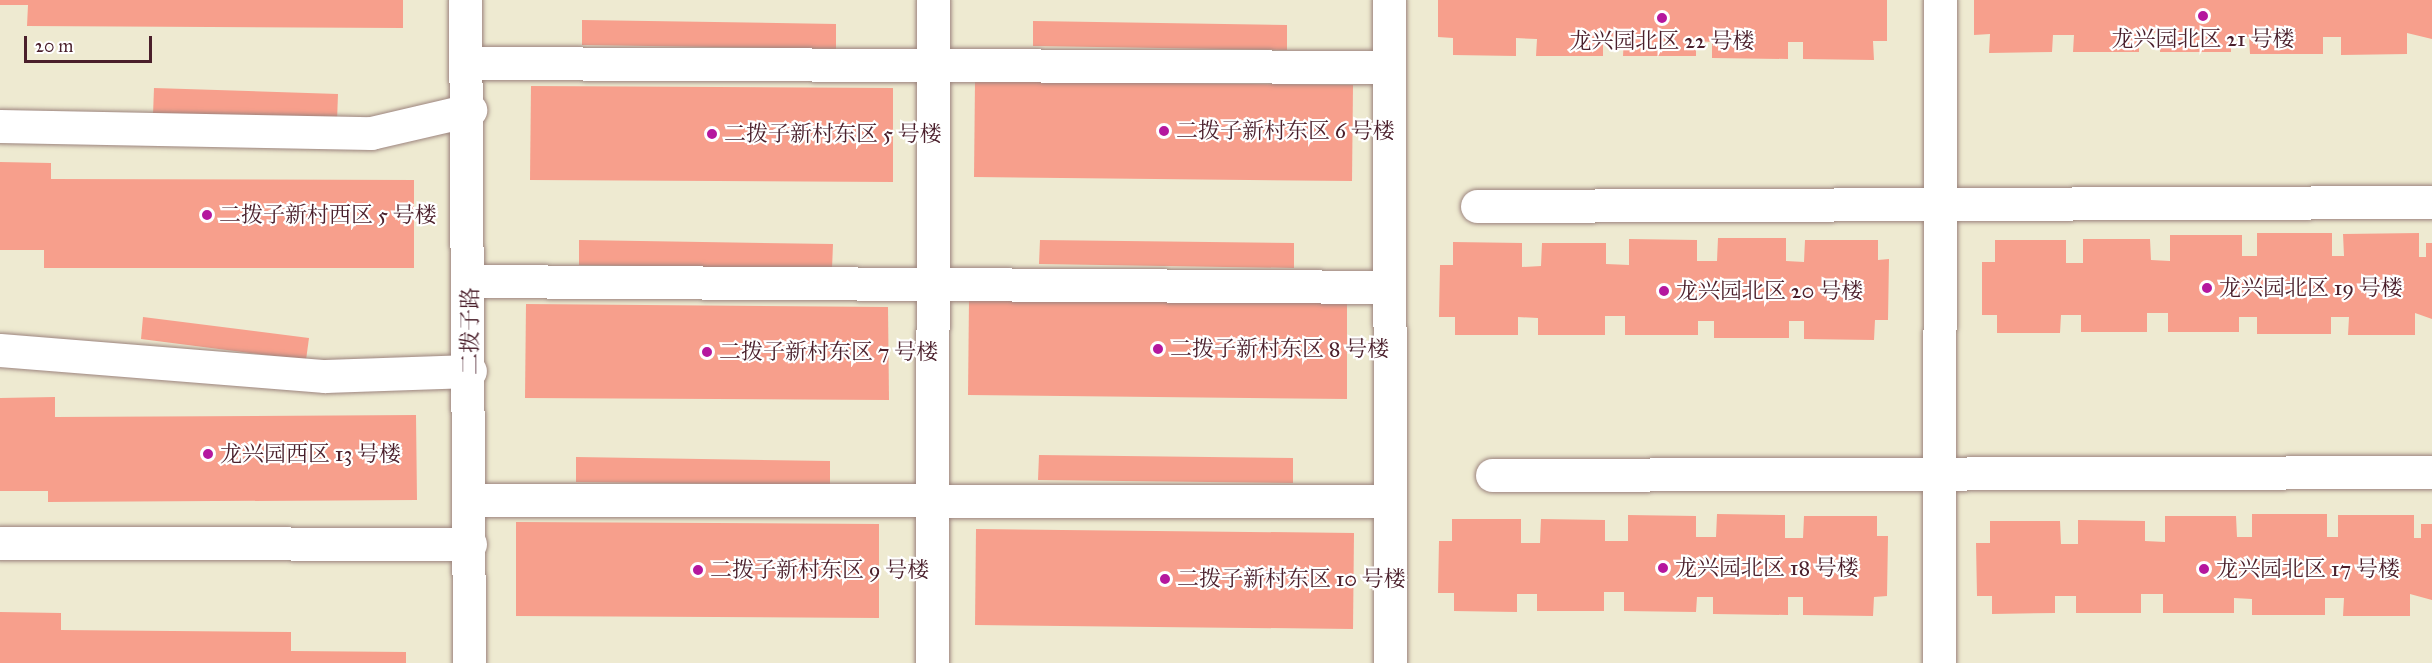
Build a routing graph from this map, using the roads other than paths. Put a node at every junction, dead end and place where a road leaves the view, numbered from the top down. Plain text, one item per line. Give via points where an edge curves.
1 (465, 0) edge
2 (933, 0) edge
3 (1389, 0) edge
4 (1940, 0) edge
5 (467, 63) junction
6 (933, 65) junction
7 (1388, 67) junction
8 (470, 110) junction
9 (0, 126) edge
10 (2432, 202) edge
11 (1939, 204) junction
12 (1477, 206) dead end
13 (470, 281) junction
14 (933, 284) junction
15 (1389, 287) junction
16 (0, 350) edge
17 (470, 371) junction
18 (2432, 472) edge
19 (1939, 473) junction
20 (1492, 475) dead end
21 (470, 500) junction
22 (933, 501) junction
23 (1390, 501) junction
24 (0, 543) edge
25 (470, 544) junction
26 (469, 663) edge
27 (933, 663) edge
28 (1390, 663) edge
29 (1939, 663) edge

1 - 5 street, 二拨子路
2 - 6 street
3 - 7 street
4 - 11 street
5 - 6 street
5 - 8 street, 二拨子路
6 - 7 street
6 - 14 street
7 - 15 street
8 - 9 street via 371,133
8 - 13 street, 二拨子路
10 - 11 street
11 - 12 street
11 - 19 street
13 - 14 street
13 - 17 street, 二拨子路
14 - 15 street
14 - 22 street
15 - 23 street
16 - 17 street via 325,376
17 - 21 street, 二拨子路
18 - 19 street
19 - 20 street
19 - 29 street
21 - 22 street
21 - 25 street, 二拨子路
22 - 23 street
22 - 27 street
23 - 28 street
24 - 25 street
25 - 26 street, 二拨子路

